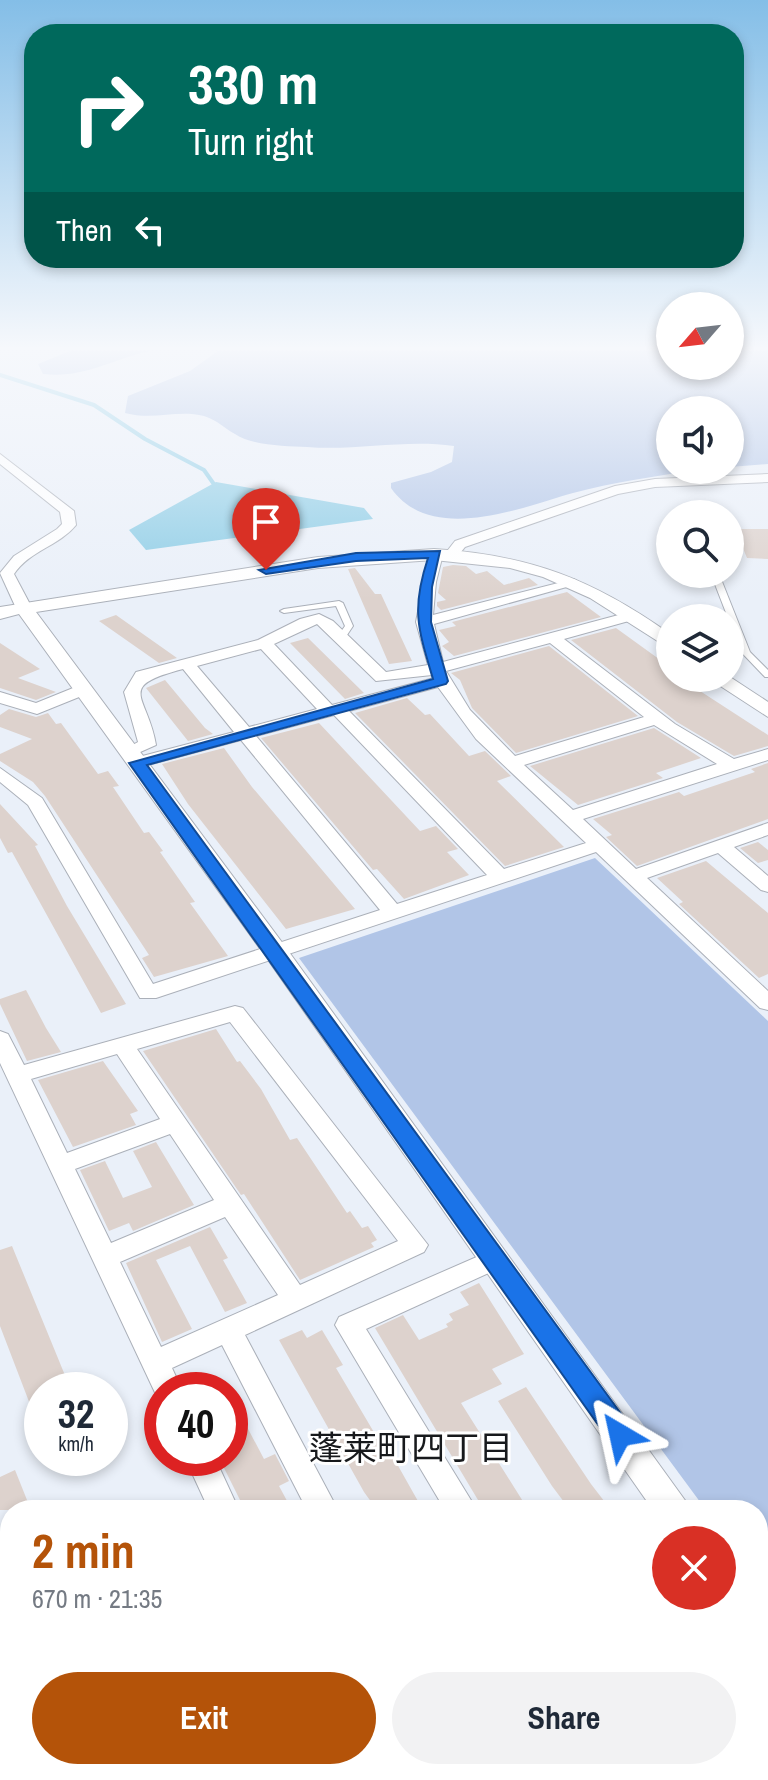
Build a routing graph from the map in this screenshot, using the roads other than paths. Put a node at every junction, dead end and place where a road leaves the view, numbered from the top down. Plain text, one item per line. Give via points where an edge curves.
1 (0, 458) edge
2 (768, 478) edge
3 (443, 554) junction
4 (574, 583) junction
5 (720, 588) edge
6 (12, 610) edge
7 (284, 611) dead end
8 (303, 615) junction
9 (631, 616) junction
10 (424, 622) junction
11 (656, 633) edge
12 (342, 636) junction
13 (552, 637) junction
14 (264, 643) junction
15 (186, 663) junction
16 (438, 675) junction
17 (768, 675) edge
18 (83, 689) junction
19 (739, 692) edge
20 (0, 697) edge
21 (333, 710) junction
22 (768, 711) edge
23 (656, 719) junction
24 (245, 734) junction
25 (768, 754) edge
26 (133, 758) junction
27 (511, 763) junction
28 (733, 766) junction
29 (0, 773) edge
30 (568, 818) junction
31 (768, 829) edge
32 (598, 845) junction
33 (721, 846) junction
34 (632, 877) junction
35 (501, 878) junction
36 (768, 886) edge
37 (393, 912) junction
38 (275, 951) junction
39 (768, 1003) edge
40 (0, 1039) edge
41 (122, 1044) junction
42 (17, 1075) junction
43 (175, 1123) junction
44 (60, 1165) junction
45 (230, 1204) junction
46 (104, 1257) junction
47 (495, 1259) junction
48 (296, 1301) junction
49 (228, 1330) junction
50 (155, 1363) junction
51 (159, 1372) edge
52 (208, 1476) edge
53 (219, 1500) edge
54 (318, 1500) edge
55 (456, 1500) edge
56 (667, 1500) edge

1 - 6 street via 67,511 69,525 15,562 7,574
2 - 3 street via 615,490
3 - 4 street via 533,569
3 - 6 street via 356,557
3 - 10 street via 425,587
4 - 9 street
4 - 10 street
5 - 17 lane via 746,653
6 - 18 street
7 - 8 lane
8 - 12 street via 319,619
8 - 12 lane via 339,603 349,626
8 - 14 street
9 - 11 street
9 - 13 street
10 - 16 street
12 - 16 street via 382,678
13 - 16 street
13 - 23 street
14 - 15 street
14 - 21 street
15 - 24 street
15 - 26 street via 142,675 133,683 132,702 147,745
16 - 21 street
16 - 27 street via 482,735
18 - 20 street via 37,709
18 - 26 street
19 - 22 street
21 - 24 street
21 - 35 street
23 - 27 street
23 - 28 street
24 - 26 street
24 - 37 street
25 - 28 street
26 - 38 street
27 - 30 street
28 - 30 street
29 - 38 street via 35,802 148,993
30 - 32 street
31 - 33 street
32 - 34 street
32 - 35 street
33 - 34 street
33 - 36 street
34 - 39 street
35 - 37 street
37 - 38 street
38 - 47 street
40 - 42 street
41 - 42 street
41 - 43 street
41 - 48 street via 235,1013 415,1245
42 - 44 street
43 - 44 street
43 - 45 street
44 - 46 street
45 - 46 street
45 - 48 street
46 - 50 street
47 - 55 street via 349,1325
47 - 56 street
48 - 49 street
49 - 50 street
49 - 54 street
50 - 51 street
52 - 53 street

